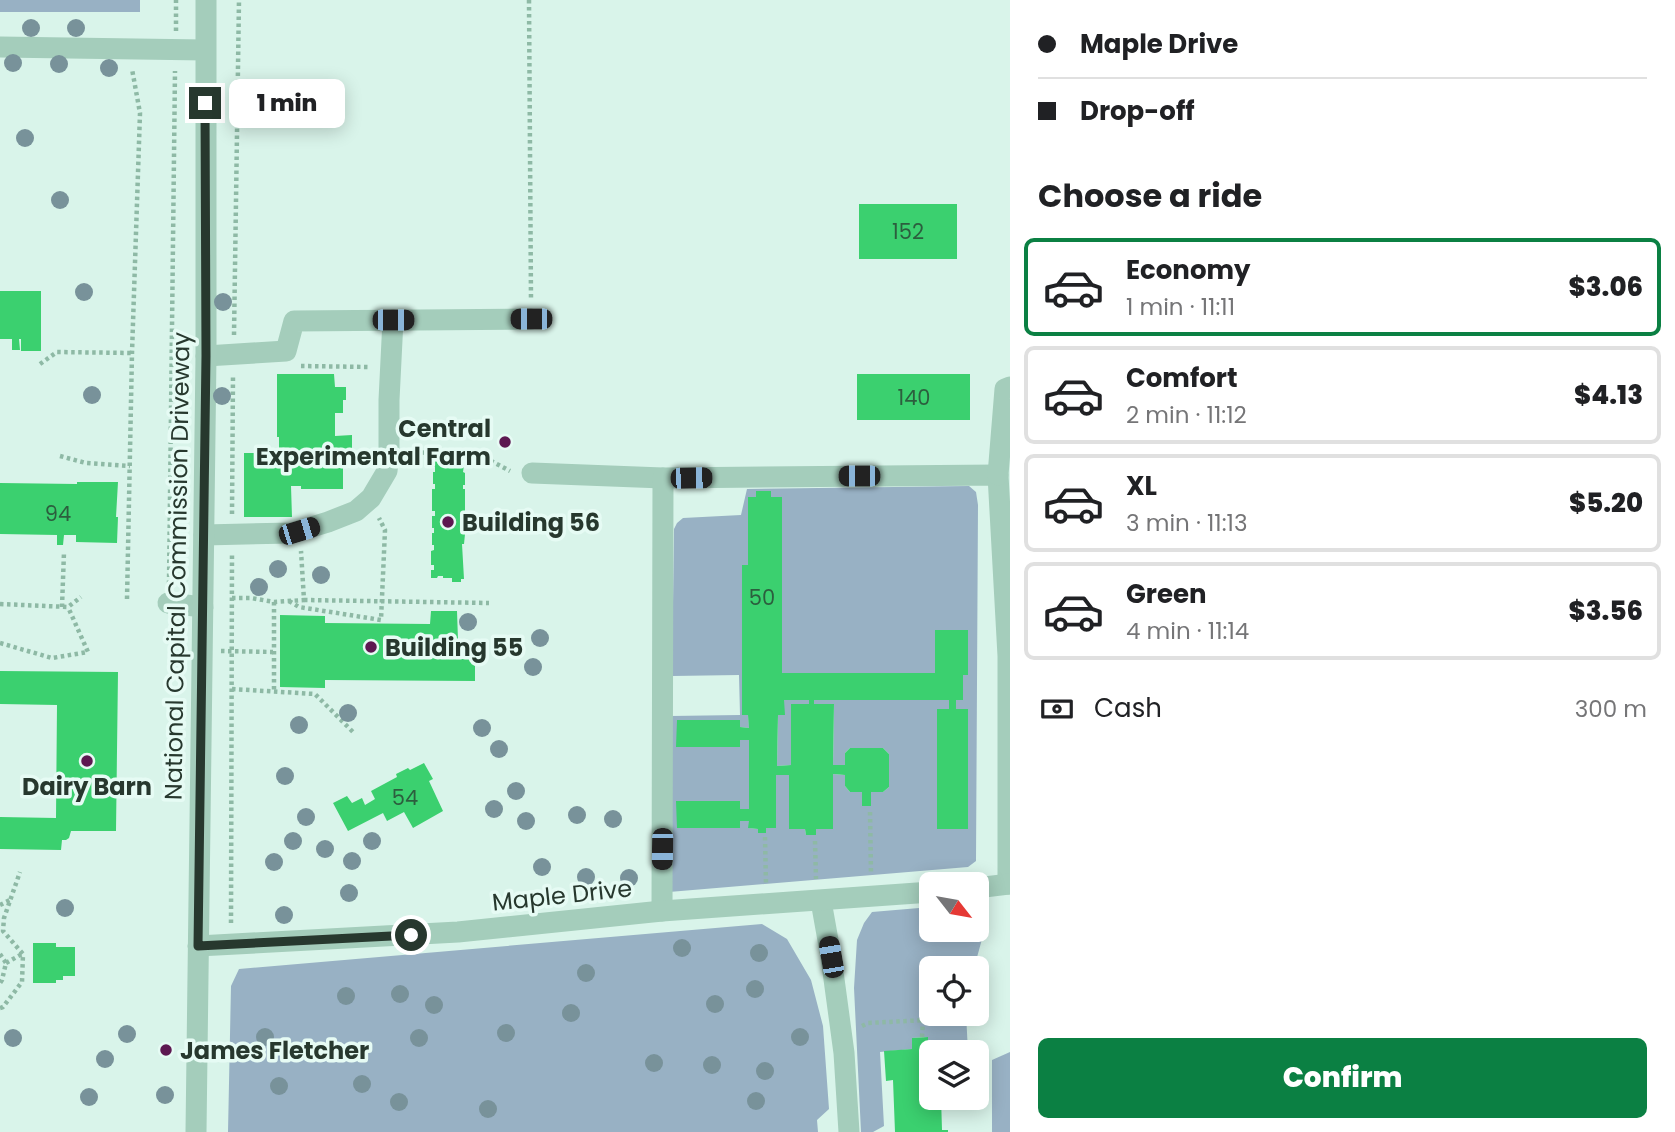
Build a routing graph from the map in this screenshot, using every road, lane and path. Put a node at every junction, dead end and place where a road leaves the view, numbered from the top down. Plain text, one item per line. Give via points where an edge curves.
1 (176, 0) edge
2 (206, 0) edge
3 (239, 0) edge
4 (529, 0) edge
5 (0, 47) edge
6 (126, 49) junction
7 (176, 50) junction
8 (205, 50) junction
9 (531, 319) joint
10 (393, 320) junction
11 (132, 353) junction
12 (234, 355) junction
13 (206, 356) junction
14 (40, 364) dead end
15 (297, 366) dead end
16 (391, 367) junction
17 (1010, 387) edge
18 (390, 452) junction
19 (60, 456) dead end
20 (130, 466) junction
21 (523, 473) joint
22 (998, 475) junction
23 (663, 478) junction
24 (371, 498) junction
25 (299, 531) junction
26 (232, 534) junction
27 (204, 535) junction
28 (64, 552) dead end
29 (81, 597) dead end
30 (232, 598) junction
31 (127, 599) dead end
32 (304, 600) junction
33 (274, 601) junction
34 (289, 601) junction
35 (382, 602) junction
36 (489, 603) dead end
37 (0, 604) edge
38 (168, 604) joint
39 (65, 607) junction
40 (203, 607) junction
41 (0, 643) edge
42 (202, 651) junction
43 (232, 652) junction
44 (273, 652) junction
45 (1009, 656) edge
46 (232, 689) junction
47 (274, 692) junction
48 (355, 734) dead end
49 (870, 812) dead end
50 (765, 837) dead end
51 (814, 841) dead end
52 (20, 872) dead end
53 (871, 879) dead end
54 (1009, 884) edge
55 (989, 886) edge
56 (766, 888) dead end
57 (818, 892) junction
58 (919, 892) edge
59 (12, 899) junction
60 (0, 905) edge
61 (662, 911) junction
62 (231, 928) dead end
63 (1, 931) edge
64 (198, 946) junction
65 (0, 954) edge
66 (23, 954) junction
67 (6, 963) junction
68 (0, 983) edge
69 (0, 1008) edge
70 (919, 1020) edge
71 (923, 1026) edge
72 (922, 1037) dead end
73 (842, 1038) junction
74 (196, 1132) edge
75 (849, 1132) edge

1 - 7 path
2 - 8 street, National Capital Commission Driveway
3 - 12 path
4 - 9 path
5 - 6 street
6 - 7 street
6 - 11 path via 140,113
7 - 8 street
7 - 38 path
8 - 13 street, National Capital Commission Driveway
9 - 10 street
10 - 12 street via 294,321 286,351
10 - 16 street
11 - 14 path via 57,352
11 - 20 path
12 - 13 street
12 - 26 path
13 - 27 street, National Capital Commission Driveway
15 - 16 path
16 - 18 street
17 - 22 street via 1005,389
18 - 21 path via 480,455
18 - 24 street via 387,471
19 - 20 path
20 - 31 path
21 - 23 street
22 - 23 street
22 - 45 street
23 - 61 street
24 - 25 street via 356,511
24 - 35 path via 384,530
25 - 26 street
25 - 32 path
26 - 27 street
26 - 30 path
27 - 40 street, National Capital Commission Driveway
28 - 39 path
29 - 39 path
30 - 33 path
30 - 43 path
32 - 34 path
32 - 35 path
33 - 34 path
33 - 44 path
34 - 35 path via 299,607 381,620
35 - 36 path
37 - 39 path
38 - 40 street
39 - 41 path via 88,652 52,658
40 - 42 street, National Capital Commission Driveway
42 - 43 path
42 - 64 street, National Capital Commission Driveway
43 - 44 path
43 - 46 path
44 - 47 path
45 - 54 street
46 - 47 path
46 - 62 path
47 - 48 path via 315,694
49 - 53 path
50 - 56 path
51 - 57 path
52 - 59 path
54 - 55 street
57 - 58 street, Maple Drive
57 - 61 street, Maple Drive
57 - 73 street
59 - 60 path
59 - 63 path
61 - 64 street, Maple Drive via 458,932
63 - 66 path
64 - 74 street, National Capital Commission Driveway
65 - 67 path
66 - 67 path
66 - 69 path via 22,982
67 - 68 path
70 - 73 path via 868,1023
71 - 72 path
73 - 75 street

